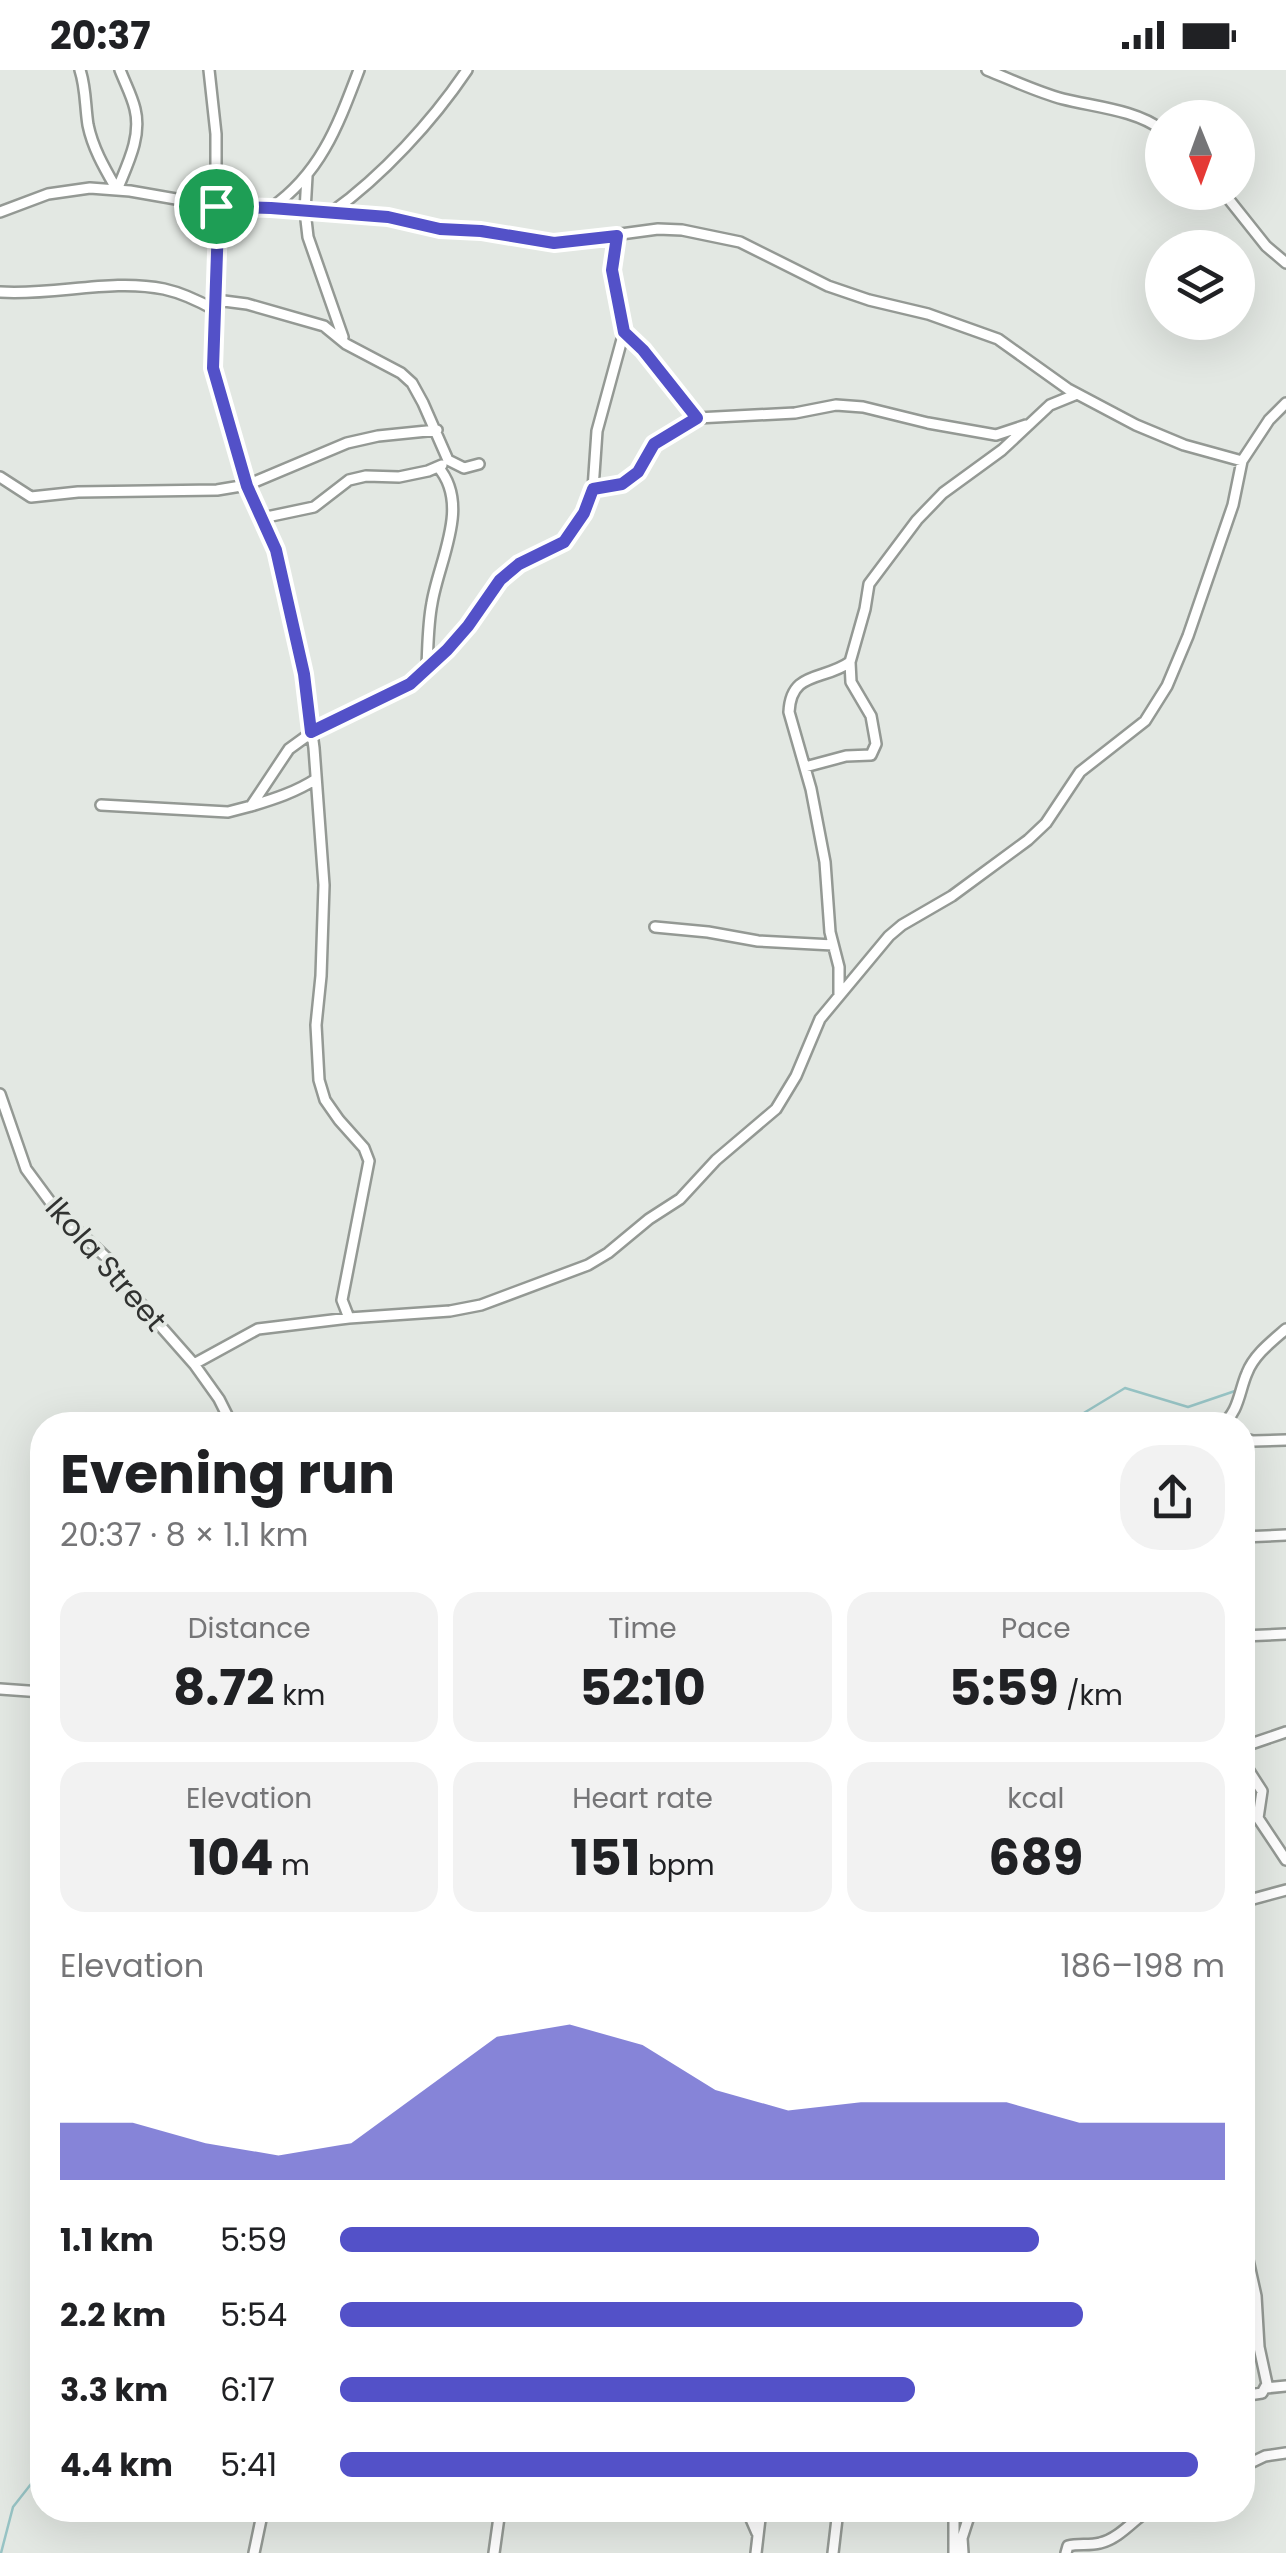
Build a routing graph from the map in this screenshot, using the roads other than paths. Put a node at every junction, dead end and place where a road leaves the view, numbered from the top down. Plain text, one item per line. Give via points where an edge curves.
1 (80, 70) edge
2 (120, 70) edge
3 (209, 70) edge
4 (359, 70) edge
5 (467, 70) edge
6 (988, 70) edge
7 (1145, 120) edge
8 (307, 176) junction
9 (117, 190) junction
10 (216, 206) junction
11 (271, 208) junction
12 (1237, 210) edge
13 (0, 212) edge
14 (306, 212) junction
15 (331, 213) junction
16 (617, 236) junction
17 (1286, 263) edge
18 (0, 292) edge
19 (215, 305) junction
20 (624, 332) junction
21 (346, 344) junction
22 (1077, 394) junction
23 (1286, 403) edge
24 (697, 418) junction
25 (1032, 423) junction
26 (437, 430) junction
27 (448, 460) junction
28 (1242, 460) junction
29 (479, 464) dead end
30 (438, 467) junction
31 (0, 477) edge
32 (247, 486) junction
33 (593, 489) junction
34 (262, 518) junction
35 (850, 662) junction
36 (427, 666) junction
37 (311, 732) junction
38 (806, 767) junction
39 (316, 779) junction
40 (101, 805) dead end
41 (251, 806) junction
42 (655, 926) dead end
43 (833, 946) junction
44 (839, 995) junction
45 (0, 1094) edge
46 (349, 1318) junction
47 (1286, 1330) edge
48 (194, 1364) junction
49 (226, 1412) edge
50 (1234, 1412) edge
51 (1286, 1440) edge
52 (1255, 1442) edge
53 (1286, 1535) edge
54 (1255, 1536) edge
55 (1286, 1634) edge
56 (1255, 1635) edge
57 (0, 1689) edge
58 (30, 1692) edge
59 (1286, 1732) edge
60 (1255, 1742) edge
61 (1255, 1781) edge
62 (1286, 1860) edge
63 (1286, 1890) edge
64 (1255, 1898) edge
65 (1255, 2292) edge
66 (1286, 2386) edge
67 (1266, 2388) junction
68 (1255, 2395) edge
69 (1286, 2454) edge
70 (1255, 2461) edge
71 (260, 2522) edge
72 (498, 2522) edge
73 (752, 2522) edge
74 (760, 2522) edge
75 (837, 2522) edge
76 (954, 2522) edge
77 (967, 2522) edge
78 (1133, 2522) edge
79 (758, 2536) junction
80 (254, 2553) edge
81 (494, 2553) edge
82 (756, 2553) edge
83 (834, 2553) edge
84 (954, 2553) edge
85 (963, 2553) edge
86 (1066, 2553) edge

1 - 9 street via 94,149
2 - 9 street via 138,125
3 - 10 street
4 - 8 street via 334,134
5 - 15 street via 400,151
6 - 7 street via 1058,98
8 - 11 street
8 - 14 street
9 - 10 street
9 - 13 street via 48,194
10 - 11 street
10 - 19 street
11 - 14 street
12 - 17 street
14 - 15 street
14 - 21 street via 308,237
15 - 16 street via 554,243
16 - 20 street via 612,270
16 - 22 street via 682,230 740,242 828,286 998,339
18 - 19 street via 132,286
19 - 21 street via 247,304 324,326
19 - 32 street via 213,368
20 - 24 street
20 - 33 street via 597,431
21 - 26 street via 412,383
22 - 25 street via 1050,405
22 - 28 street via 1140,428
23 - 28 street
24 - 25 street via 795,414 836,405 996,436
24 - 33 street via 654,444 622,484
25 - 35 street via 942,494 874,574
26 - 27 street
26 - 32 street via 347,443
27 - 29 street via 464,468
27 - 30 street
28 - 44 street via 1188,636 1145,721 1080,772 1028,840 902,925
30 - 34 street via 349,480 314,507
30 - 36 street via 452,492 453,518 431,604
31 - 32 street via 31,497
32 - 34 street
33 - 36 street via 564,542 500,580 468,626
34 - 37 street via 295,628
35 - 38 street via 808,678 790,700
35 - 38 street via 851,682 871,716 874,750
36 - 37 street via 410,684
37 - 39 street
37 - 41 street via 288,750
38 - 43 street
39 - 41 street
39 - 46 street via 324,886 316,1025 320,1080 325,1100 369,1161 346,1266 342,1300
40 - 41 street via 228,812
42 - 43 street
43 - 44 street
44 - 46 street via 820,1019 776,1109 680,1199 608,1252 481,1305
45 - 48 street, Ikola Street via 26,1169
46 - 48 street via 258,1329
47 - 50 street via 1248,1370
48 - 49 street, Ikola Street
51 - 52 street
53 - 54 street
55 - 56 street
57 - 58 street
59 - 60 street
61 - 62 street via 1262,1792 1258,1818
63 - 64 street
65 - 67 street
66 - 67 street
67 - 68 street
69 - 70 street
71 - 80 street
72 - 81 street
73 - 79 street
74 - 79 street
75 - 83 street
76 - 84 street
77 - 85 street
78 - 86 street via 1114,2538 1073,2544
79 - 82 street

